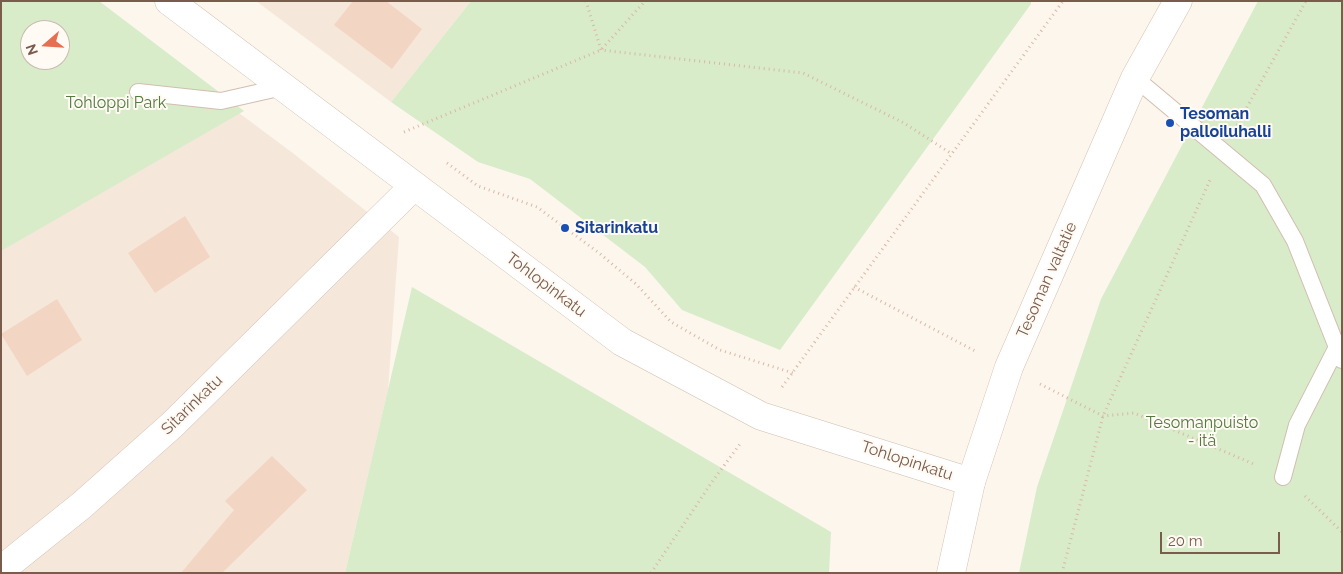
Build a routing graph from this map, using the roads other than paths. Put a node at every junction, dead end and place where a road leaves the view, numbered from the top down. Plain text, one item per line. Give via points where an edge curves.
1 (169, 1) edge
2 (1178, 1) edge
3 (1135, 78) junction
4 (283, 87) junction
5 (138, 92) dead end
6 (414, 186) junction
7 (1339, 354) edge
8 (1283, 477) road end
9 (970, 482) junction
10 (1, 570) edge
11 (951, 573) edge

1 - 4 street, Tohlopinkatu
2 - 3 street, Tesoman valtatie
3 - 7 lane via 1263,185 1295,241
3 - 9 street, Tesoman valtatie via 1009,368
4 - 5 lane via 221,101
4 - 6 street, Tohlopinkatu
6 - 9 street, Tohlopinkatu via 622,342 761,416
6 - 10 street, Sitarinkatu via 172,425 82,505
7 - 8 lane via 1297,425
9 - 11 street, Tesoman valtatie

